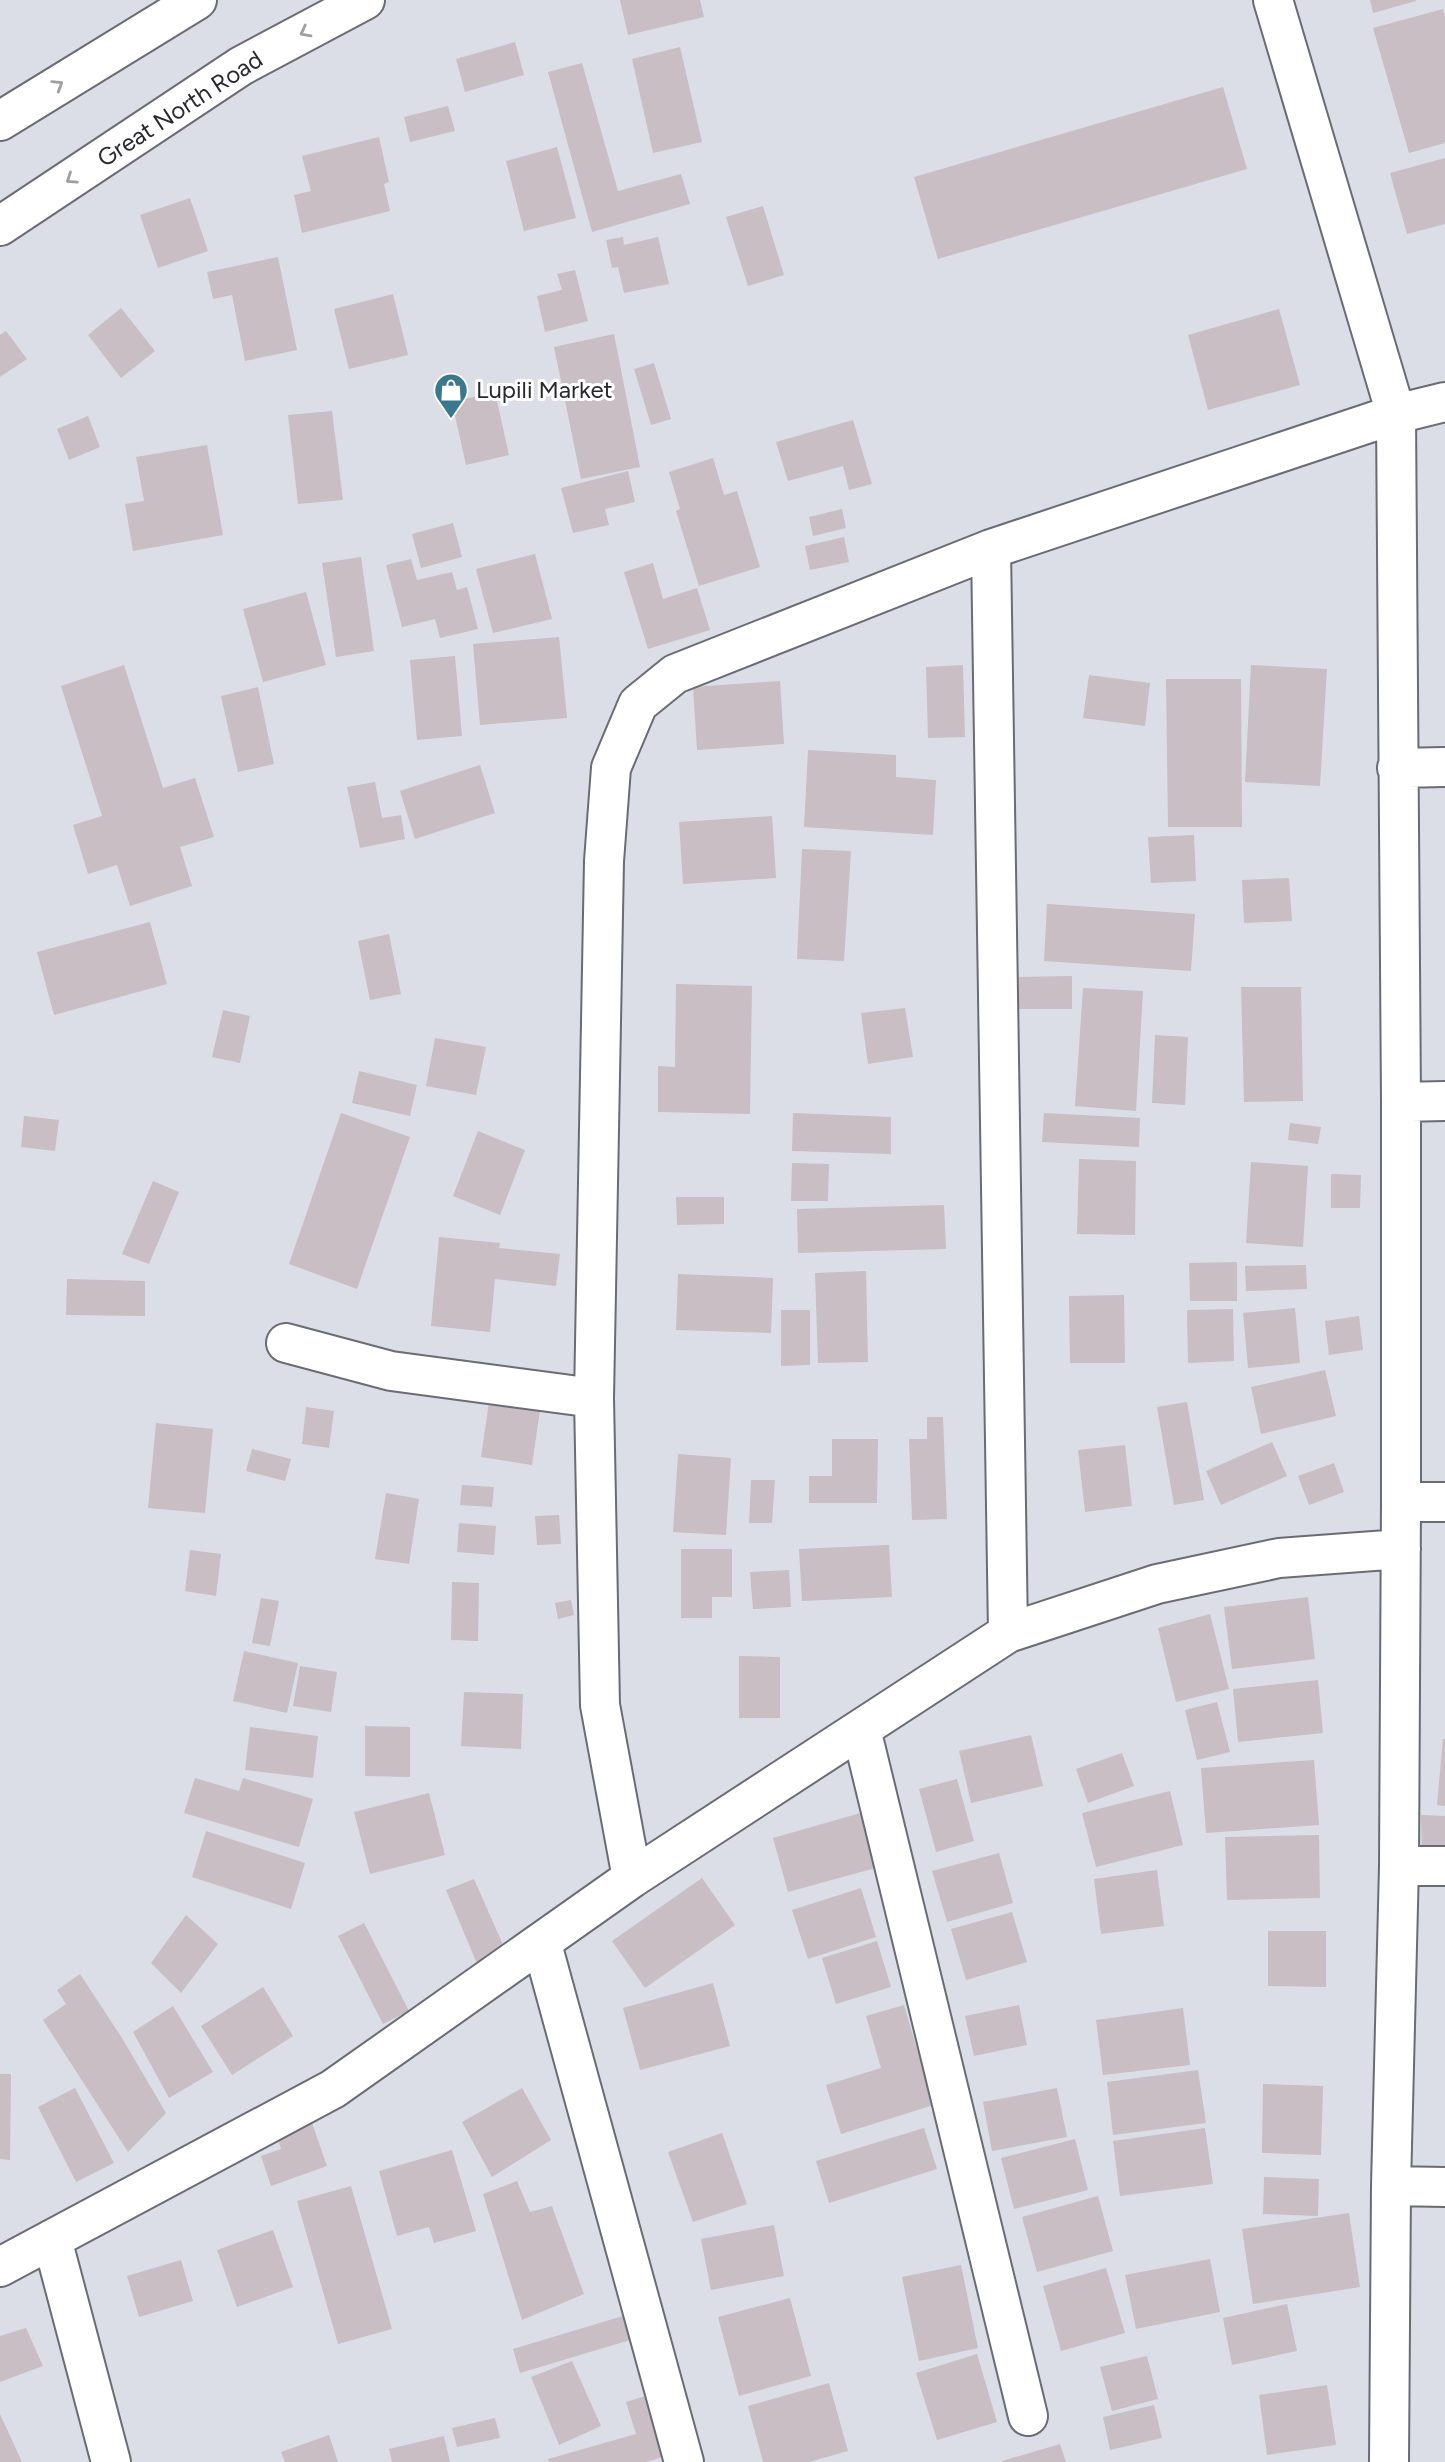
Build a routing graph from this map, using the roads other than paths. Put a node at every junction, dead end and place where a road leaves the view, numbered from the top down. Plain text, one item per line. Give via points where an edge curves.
1 (197, 0) edge
2 (366, 0) edge
3 (1273, 0) edge
4 (0, 121) edge
5 (0, 226) edge
6 (1445, 402) edge
7 (1396, 414) junction
8 (991, 549) junction
9 (1445, 767) edge
10 (1397, 768) junction
11 (1445, 1101) edge
12 (1401, 1102) junction
13 (286, 1343) dead end
14 (594, 1398) junction
15 (1401, 1502) junction
16 (1445, 1502) edge
17 (1401, 1549) junction
18 (1008, 1633) junction
19 (861, 1729) junction
20 (1399, 1866) junction
21 (1445, 1866) edge
22 (632, 1878) junction
23 (542, 1944) junction
24 (1391, 2186) junction
25 (1445, 2187) edge
26 (52, 2239) junction
27 (0, 2267) edge
28 (1028, 2416) dead end
29 (111, 2462) edge
30 (683, 2462) edge
31 (1390, 2462) edge

4 -> 1 street
2 -> 5 street, Great North Road via 242,66
3 - 7 street
6 - 7 street
7 - 8 street
7 - 10 street
8 - 14 street via 675,674 638,704 611,768 604,861
8 - 18 street
9 - 10 street
10 - 12 street
11 - 12 street
12 - 15 street
13 - 14 street via 391,1371
14 - 22 street via 600,1705
15 - 16 street
15 - 17 street
17 - 18 street via 1279,1558 1157,1584
17 - 20 street
18 - 19 street
19 - 22 street
19 - 28 street
20 - 21 street
20 - 24 street
22 - 23 street
23 - 26 street via 334,2089
23 - 30 street
24 - 25 street
24 - 31 street
26 - 27 street
26 - 29 street

